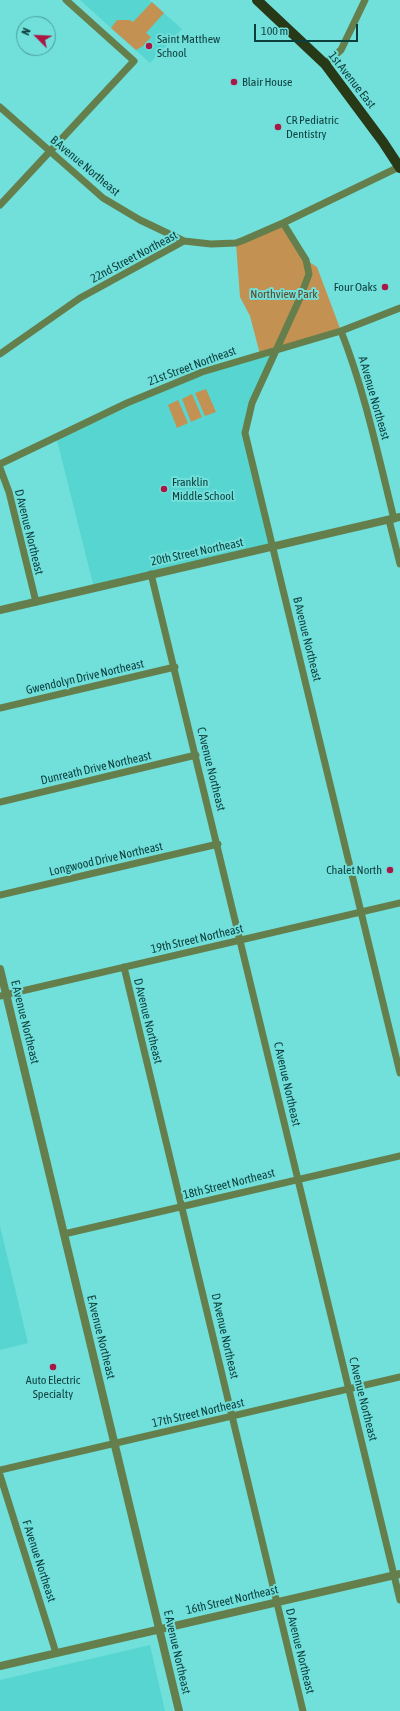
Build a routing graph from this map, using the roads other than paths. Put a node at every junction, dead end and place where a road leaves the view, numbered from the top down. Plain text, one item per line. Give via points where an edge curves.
1 (66, 0) edge
2 (257, 0) edge
3 (365, 0) edge
4 (325, 64) junction
5 (0, 107) edge
6 (50, 152) junction
7 (400, 167) edge
8 (0, 205) edge
9 (283, 223) junction
10 (184, 242) junction
11 (400, 308) edge
12 (341, 331) junction
13 (276, 350) junction
14 (0, 354) edge
15 (0, 464) edge
16 (0, 468) edge
17 (394, 519) edge
18 (273, 547) junction
19 (400, 564) edge
20 (151, 574) junction
21 (36, 602) junction
22 (0, 610) edge
23 (174, 667) junction
24 (0, 708) edge
25 (196, 755) junction
26 (0, 802) edge
27 (218, 844) junction
28 (0, 895) edge
29 (400, 903) edge
30 (362, 912) junction
31 (241, 939) junction
32 (124, 967) junction
33 (0, 969) edge
34 (3, 995) edge
35 (400, 1073) edge
36 (400, 1156) edge
37 (298, 1179) junction
38 (182, 1207) junction
39 (64, 1234) junction
40 (400, 1377) edge
41 (349, 1389) junction
42 (232, 1416) junction
43 (115, 1443) junction
44 (0, 1470) edge
45 (0, 1475) edge
46 (397, 1574) edge
47 (400, 1600) edge
48 (277, 1603) junction
49 (159, 1630) junction
50 (56, 1653) junction
51 (0, 1666) edge
52 (179, 1711) edge
53 (303, 1711) edge

1 - 6 street via 134,61
2 - 4 main road, 1st Avenue East
3 - 4 street via 341,50
4 - 7 main road, 1st Avenue East
5 - 6 street, B Avenue Northeast
6 - 8 street
6 - 10 street, B Avenue Northeast via 103,198
7 - 9 street, 22nd Street Northeast
9 - 10 street, 22nd Street Northeast via 236,243
9 - 13 street, B Avenue Northeast via 306,260 309,274 307,284
10 - 14 street, 22nd Street Northeast via 80,298
11 - 12 street, 21st Street Northeast
12 - 13 street, 21st Street Northeast
12 - 17 street, A Avenue Northeast via 357,372 370,418
13 - 15 street, 21st Street Northeast via 202,372 168,386 120,406
13 - 18 street, B Avenue Northeast via 252,403 245,433
16 - 21 street, D Avenue Northeast
17 - 18 street, 20th Street Northeast
17 - 19 street, A Avenue Northeast
18 - 20 street, 20th Street Northeast
18 - 30 street, B Avenue Northeast
20 - 21 street, 20th Street Northeast
20 - 23 street, C Avenue Northeast
21 - 22 street, 20th Street Northeast
23 - 24 street, Gwendolyn Drive Northeast
23 - 25 street, C Avenue Northeast
25 - 26 street, Dunreath Drive Northeast
25 - 27 street, C Avenue Northeast
27 - 28 street, Longwood Drive Northeast
27 - 31 street, C Avenue Northeast
29 - 30 street, 19th Street Northeast
30 - 31 street, 19th Street Northeast
30 - 35 street, B Avenue Northeast
31 - 32 street, 19th Street Northeast
31 - 37 street, C Avenue Northeast
32 - 34 street, 19th Street Northeast
32 - 38 street, D Avenue Northeast
33 - 34 street, E Avenue Northeast
34 - 39 street, E Avenue Northeast
36 - 37 street, 18th Street Northeast
37 - 38 street, 18th Street Northeast
37 - 41 street, C Avenue Northeast
38 - 39 street, 18th Street Northeast
38 - 42 street, D Avenue Northeast
39 - 43 street, E Avenue Northeast
40 - 41 street, 17th Street Northeast
41 - 42 street, 17th Street Northeast
41 - 46 street, C Avenue Northeast
42 - 43 street, 17th Street Northeast
42 - 48 street, D Avenue Northeast
43 - 44 street, 17th Street Northeast
43 - 49 street, E Avenue Northeast
45 - 50 street, F Avenue Northeast
46 - 47 street, C Avenue Northeast
46 - 48 street, 16th Street Northeast
48 - 49 street, 16th Street Northeast
48 - 53 street, D Avenue Northeast
49 - 50 street, 16th Street Northeast
49 - 52 street, E Avenue Northeast
50 - 51 street, 16th Street Northeast

